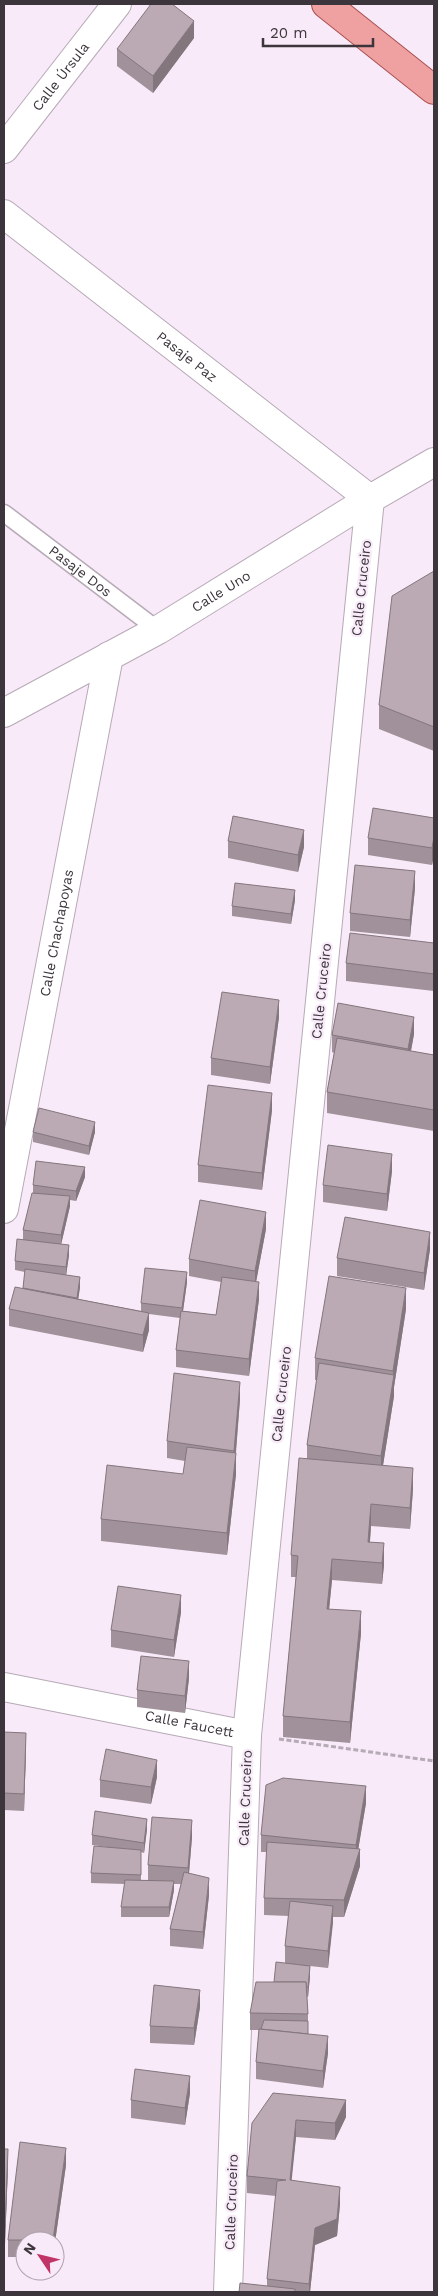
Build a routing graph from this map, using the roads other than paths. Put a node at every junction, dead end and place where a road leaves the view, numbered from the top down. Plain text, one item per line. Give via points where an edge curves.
1 (117, 4) edge
2 (326, 4) edge
3 (434, 90) edge
4 (4, 149) edge
5 (4, 214) edge
6 (434, 462) edge
7 (370, 499) junction
8 (4, 513) edge
9 (158, 630) junction
10 (109, 656) junction
11 (4, 713) edge
12 (4, 1208) edge
13 (4, 1687) edge
14 (247, 1735) junction
15 (228, 2292) edge

1 - 4 street, Calle Úrsula
2 - 3 main road
5 - 7 street, Pasaje Paz
6 - 7 street, Calle Uno
7 - 9 street, Calle Uno
7 - 14 street, Calle Cruceiro
8 - 9 lane, Pasaje Dos
9 - 10 street, Calle Uno
10 - 11 street, Calle Uno
10 - 12 street, Calle Chachapoyas
13 - 14 street, Calle Faucett
14 - 15 street, Calle Cruceiro

